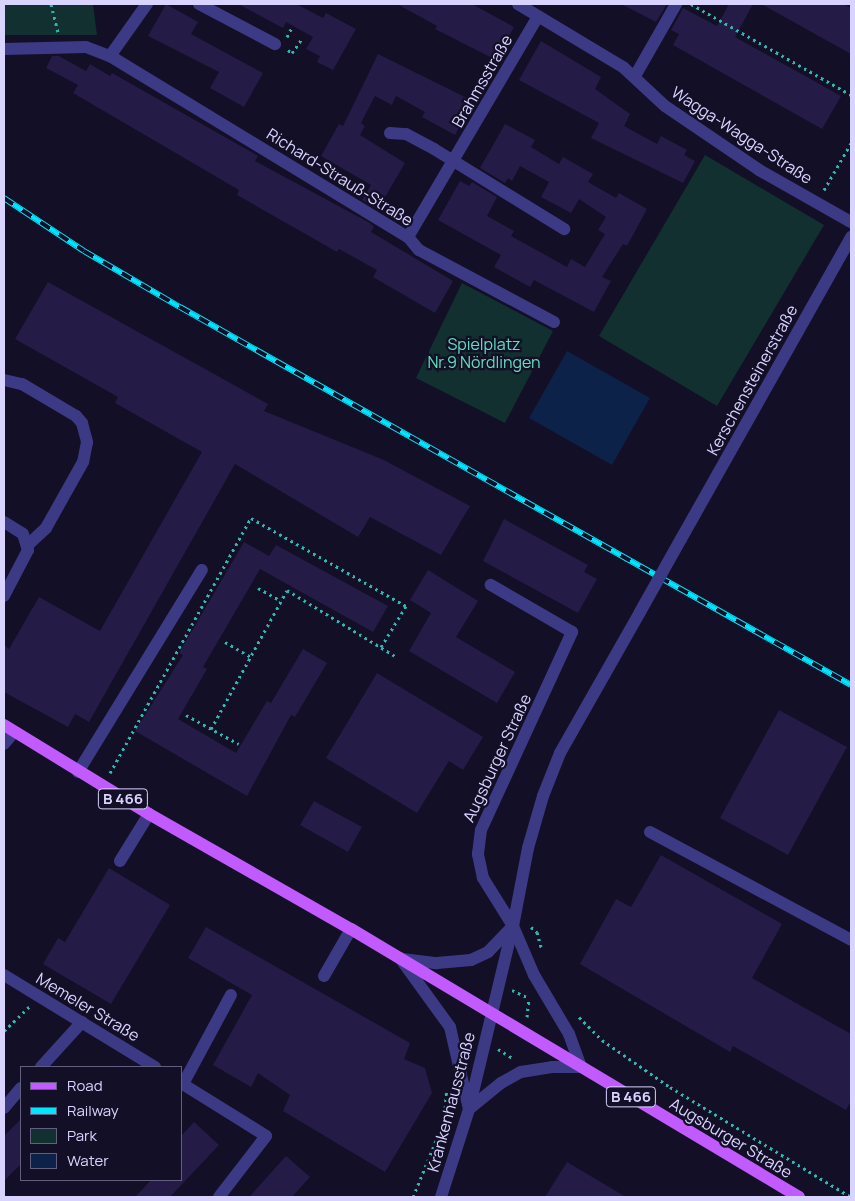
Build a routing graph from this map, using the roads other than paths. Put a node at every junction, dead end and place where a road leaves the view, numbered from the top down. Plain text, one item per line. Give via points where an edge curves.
1 (147, 4) edge
2 (199, 4) edge
3 (518, 4) edge
4 (676, 4) edge
5 (538, 16) junction
6 (275, 44) dead end
7 (4, 49) edge
8 (110, 56) junction
9 (635, 76) junction
10 (390, 132) dead end
11 (434, 149) junction
12 (428, 160) dead end
13 (453, 162) junction
14 (851, 222) edge
15 (564, 228) dead end
16 (851, 237) edge
17 (408, 238) junction
18 (554, 322) dead end
19 (4, 380) edge
20 (4, 522) edge
21 (28, 545) junction
22 (202, 570) dead end
23 (491, 585) dead end
24 (4, 596) edge
25 (9, 729) edge
26 (4, 744) edge
27 (78, 772) junction
28 (149, 814) junction
29 (650, 832) dead end
30 (120, 862) dead end
31 (513, 926) junction
32 (351, 929) junction
33 (851, 940) edge
34 (400, 958) junction
35 (4, 974) edge
36 (324, 976) dead end
37 (231, 995) dead end
38 (492, 1015) junction
39 (82, 1022) junction
40 (41, 1066) edge
41 (153, 1066) edge
42 (581, 1067) junction
43 (182, 1084) edge
44 (20, 1089) edge
45 (4, 1108) edge
46 (469, 1109) junction
47 (219, 1197) edge
48 (441, 1197) edge
49 (799, 1197) edge

1 - 8 street
2 - 6 street
3 - 5 street, Wagga-Wagga-Straße
4 - 9 street
5 - 9 street, Wagga-Wagga-Straße
5 - 13 street, Brahmsstraße
7 - 8 street, Richard-Strauß-Straße via 86,47
8 - 17 street, Richard-Strauß-Straße
9 - 14 street, Wagga-Wagga-Straße via 665,106 759,170
10 - 11 street via 406,134
11 - 12 street
11 - 13 street
13 - 15 street
13 - 17 street, Brahmsstraße
16 - 31 street, Kerschensteinerstraße, bridge via 551,772 528,848
17 - 18 street, Richard-Strauß-Straße via 418,250
19 - 21 street via 22,384 76,416 82,423 87,442 83,462 46,528
20 - 21 street via 24,534
21 - 24 street via 24,561
22 - 27 street
23 - 31 street, Augsburger Straße via 572,632 478,840 483,878
25 - 26 street
25 - 27 main road, Augsburger Straße / B 466
27 - 28 main road, Augsburger Straße / B 466
28 - 30 street
28 - 32 main road, Augsburger Straße / B 466
29 - 33 street
31 - 34 street via 488,952 471,960 437,963
31 - 38 street
31 - 42 street via 534,975 570,1034
32 - 34 main road, Augsburger Straße / B 466
32 - 36 street
34 - 38 main road, Augsburger Straße / B 466
34 - 46 street via 450,1026
35 - 39 street, Memeler Straße
37 - 43 street
38 - 42 main road, Augsburger Straße / B 466
38 - 46 street, Krankenhausstraße
39 - 40 street
39 - 41 street, Memeler Straße
42 - 46 street via 521,1072
42 - 49 main road, Augsburger Straße / B 466
43 - 47 street via 266,1136
44 - 45 street
46 - 48 street, Krankenhausstraße

